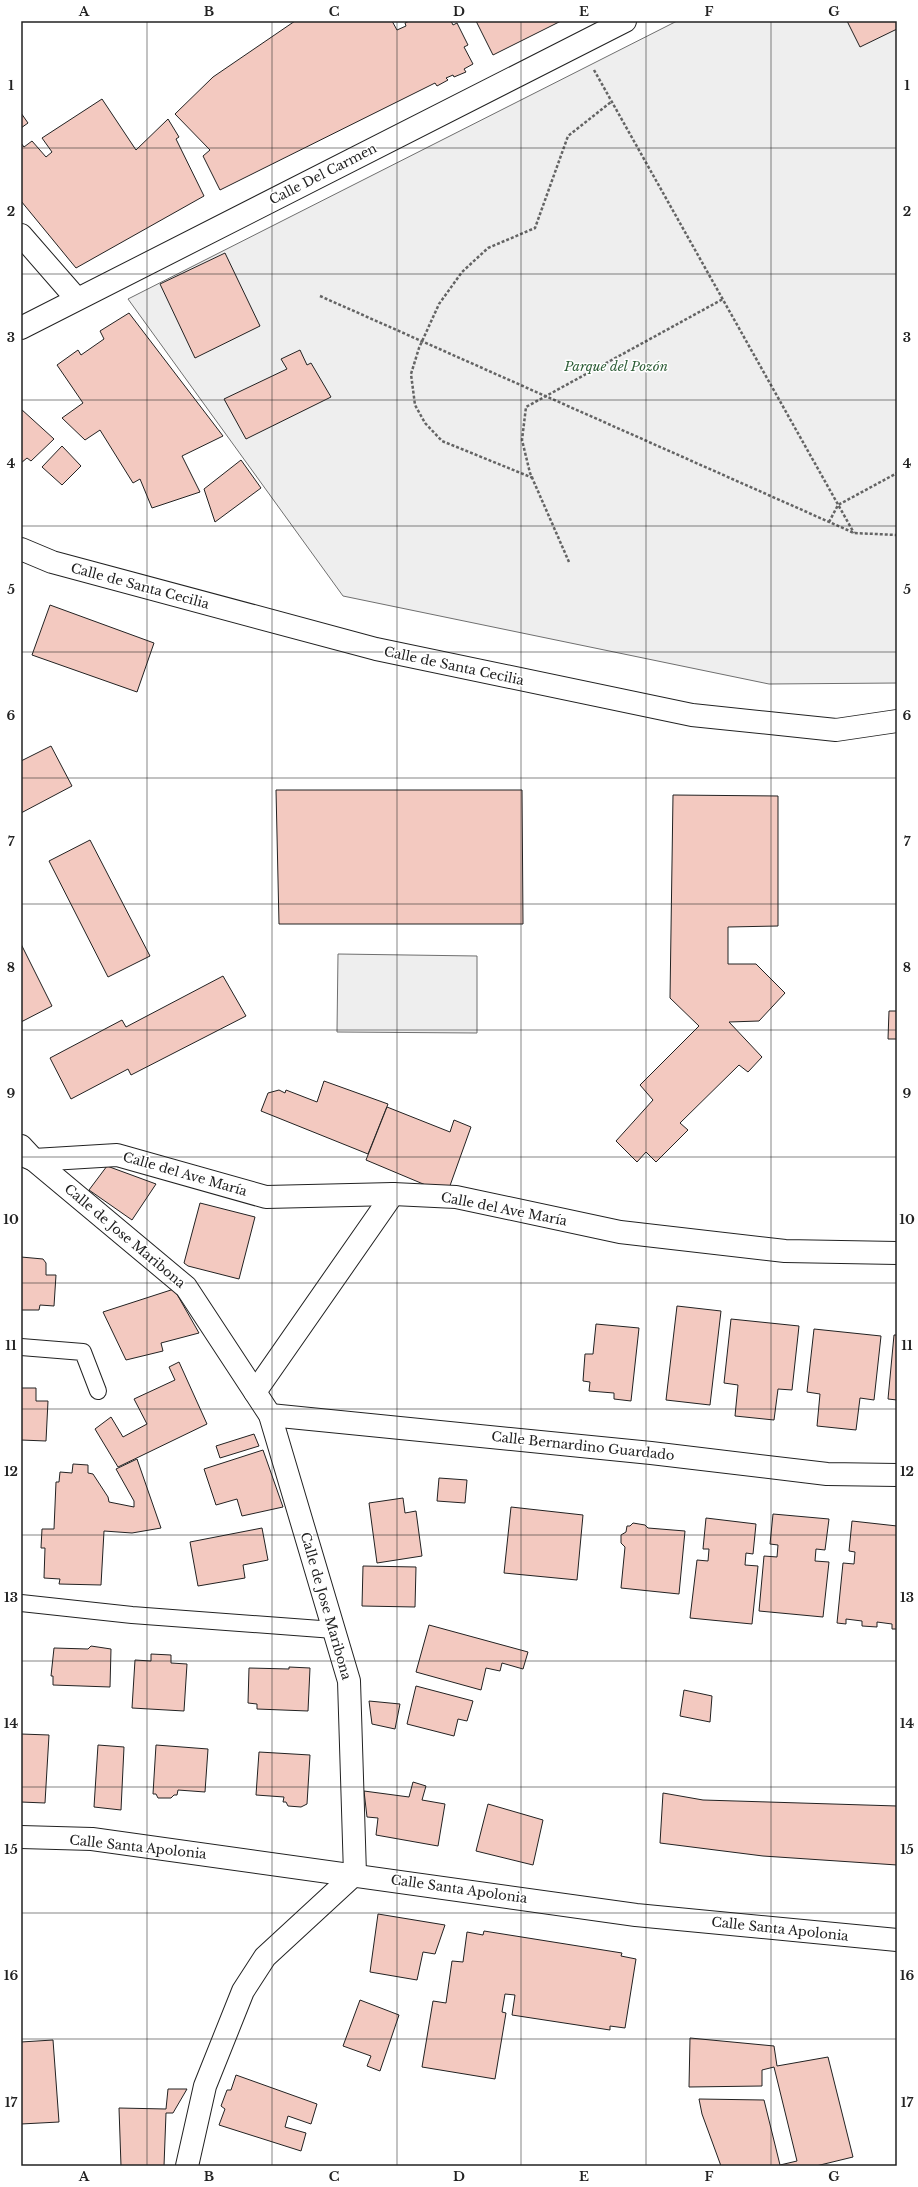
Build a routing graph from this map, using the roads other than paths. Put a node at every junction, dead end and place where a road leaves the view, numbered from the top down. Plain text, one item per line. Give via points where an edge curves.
1 (625, 21) edge
2 (21, 235) edge
3 (76, 298) junction
4 (21, 328) edge
5 (21, 549) edge
6 (897, 721) edge
7 (24, 1156) edge
8 (393, 1194) junction
9 (897, 1253) edge
10 (21, 1347) edge
11 (98, 1391) dead end
12 (255, 1392) junction
13 (270, 1415) junction
14 (897, 1475) edge
15 (21, 1603) edge
16 (334, 1630) junction
17 (21, 1837) edge
18 (355, 1874) junction
19 (897, 1940) edge
20 (187, 2166) edge

1 - 3 street, Calle Del Carmen
2 - 3 street
3 - 4 street, Calle Del Carmen
5 - 6 street, Calle de Santa Cecilia via 52,562 376,650 692,715 836,730
7 - 8 street, Calle del Ave María via 117,1155 266,1197
7 - 12 street, Calle de Jose Maribona via 186,1287
8 - 9 street, Calle del Ave María via 456,1197 620,1232 785,1251
8 - 12 street
10 - 11 lane via 83,1352
12 - 13 street, Calle de Jose Maribona
13 - 14 street, Calle Bernardino Guardado via 651,1453 828,1474
13 - 16 street, Calle de Jose Maribona
15 - 16 lane via 132,1615
16 - 18 street, Calle de Jose Maribona via 349,1681
17 - 18 street, Calle Santa Apolonia via 92,1839
18 - 19 street, Calle Santa Apolonia via 636,1915
18 - 20 street via 265,1958 243,1991 205,2086

